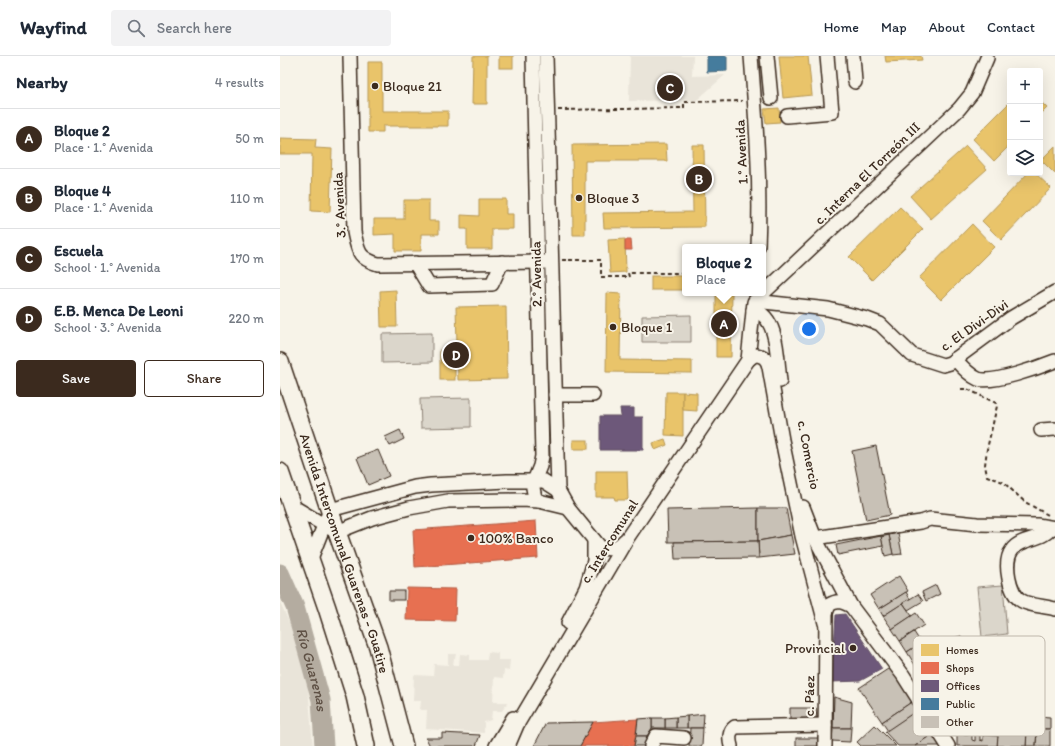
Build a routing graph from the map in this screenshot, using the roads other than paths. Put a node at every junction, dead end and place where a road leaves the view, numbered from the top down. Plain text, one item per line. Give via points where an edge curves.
1 (350, 56) edge
2 (533, 56) edge
3 (546, 56) edge
4 (751, 56) edge
5 (768, 56) edge
6 (827, 56) edge
7 (853, 56) edge
8 (987, 58) dead end
9 (855, 82) dead end
10 (771, 98) dead end
11 (787, 116) dead end
12 (758, 244) edge
13 (551, 261) junction
14 (502, 262) junction
15 (537, 262) junction
16 (415, 263) junction
17 (766, 290) edge
18 (1055, 292) edge
19 (754, 301) edge
20 (766, 358) junction
21 (955, 359) junction
22 (748, 360) junction
23 (1055, 361) edge
24 (280, 362) edge
25 (778, 368) junction
26 (555, 394) junction
27 (593, 395) dead end
28 (1041, 430) dead end
29 (1055, 430) edge
30 (280, 472) edge
31 (534, 481) junction
32 (558, 490) junction
33 (539, 501) junction
34 (292, 506) junction
35 (568, 508) junction
36 (330, 522) junction
37 (1054, 528) edge
38 (628, 537) junction
39 (814, 538) junction
40 (594, 540) junction
41 (310, 561) junction
42 (851, 606) junction
43 (1055, 608) edge
44 (825, 623) junction
45 (913, 692) edge
46 (825, 725) junction
47 (942, 736) edge
48 (684, 738) dead end
49 (501, 743) edge
50 (366, 746) edge
51 (404, 746) edge
52 (488, 746) edge
53 (651, 746) edge
54 (731, 746) edge
55 (825, 746) edge
56 (948, 746) edge

1 - 16 street, 3.° Avenida via 354,232 358,252 368,261 378,264
2 - 15 street
3 - 13 street, 2.° Avenida
4 - 12 street, 1.° Avenida via 760,199
5 - 10 street
6 - 11 street via 832,112
7 - 9 street
8 - 17 street, c. Interna El Torreón III via 972,93 959,109
13 - 15 street, 3.° Avenida
13 - 26 street, 2.° Avenida
14 - 15 street, 3.° Avenida
14 - 16 street, 3.° Avenida
14 - 16 street via 492,284 429,286
15 - 31 street via 542,456
18 - 21 street, c. El Divi-Divi via 1011,318
19 - 21 street, c. El Divi-Divi via 828,309 867,319 880,324 916,357 943,365
19 - 22 street
19 - 25 street, c. Comercio via 760,312 768,319 774,333
20 - 22 street via 754,355
20 - 25 street
20 - 44 street via 802,536
21 - 23 street via 980,380 1029,371
22 - 38 street, c. Intercomunal
24 - 36 main road, Avenida Intercomunal Guarenas - Guatire
25 - 39 street, c. Comercio via 788,444 802,505
26 - 27 street
26 - 32 street, 2.° Avenida
28 - 29 street
30 - 34 main road
31 - 32 street via 544,482
31 - 33 street via 534,495
31 - 36 street via 415,487
32 - 35 street, 2.° Avenida
33 - 35 street
33 - 36 street via 473,500 431,503 372,518
34 - 36 street
34 - 41 main road
35 - 40 street, 2.° Avenida
36 - 41 street
36 - 51 main road, Avenida Intercomunal Guarenas - Guatire via 378,647
37 - 39 street via 930,520
37 - 43 street via 1012,550 1007,570 1015,596 1022,601
38 - 40 street, 2.° Avenida via 620,546 606,549
38 - 49 street, c. Intercomunal via 517,725
39 - 42 street, c. Comercio
40 - 49 street, c. Intercomunal via 594,561 586,588 561,639
41 - 50 main road via 355,696
42 - 44 street via 838,601 829,605
42 - 45 street, c. Comercio
44 - 46 street, c. Páez
46 - 54 street via 735,728 730,733
46 - 55 street, c. Páez
47 - 56 street, c. Comercio
48 - 53 street via 656,736
49 - 52 street

